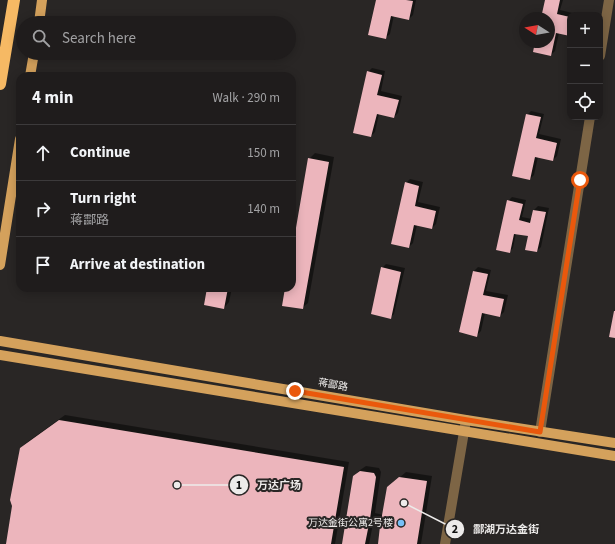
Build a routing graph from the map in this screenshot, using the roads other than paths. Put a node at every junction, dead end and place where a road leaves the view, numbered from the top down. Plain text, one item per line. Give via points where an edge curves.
1 (14, 0) edge
2 (42, 0) edge
3 (609, 0) edge
4 (40, 16) edge
5 (601, 48) edge
6 (33, 60) edge
7 (31, 72) edge
8 (0, 84) edge
9 (590, 120) edge
10 (16, 165) edge
11 (0, 264) edge
12 (0, 341) edge
13 (0, 355) edge
14 (466, 420) junction
15 (464, 432) junction
16 (540, 432) junction
17 (615, 443) edge
18 (615, 456) edge
19 (445, 544) edge

1 - 8 highway
2 - 4 main road
3 - 5 street
6 - 7 main road
9 - 16 street
10 - 11 main road
12 - 14 main road, 蒋酃路
13 - 15 main road
14 - 15 street
14 - 16 main road, 蒋酃路
15 - 18 main road
15 - 19 street
16 - 17 main road, 蒋酃路

